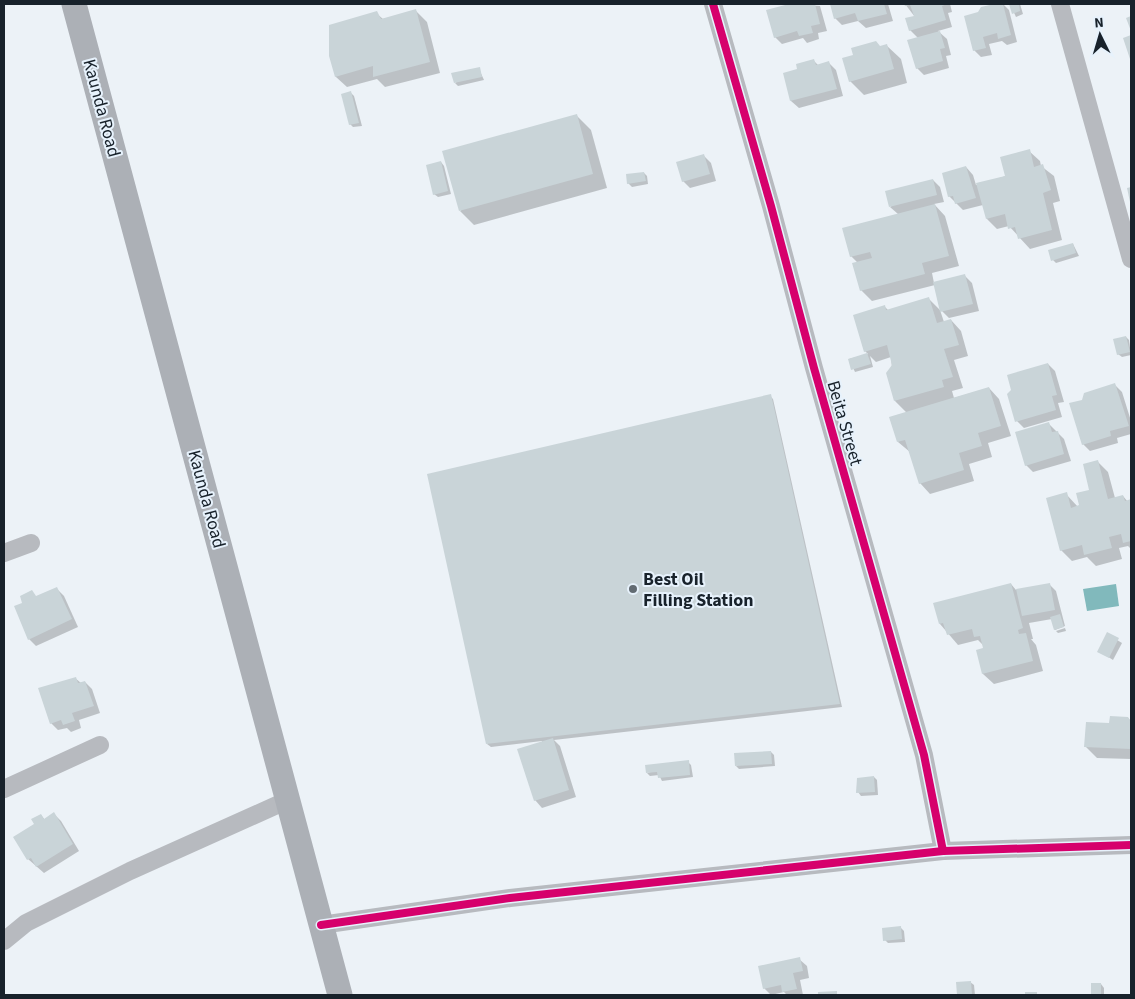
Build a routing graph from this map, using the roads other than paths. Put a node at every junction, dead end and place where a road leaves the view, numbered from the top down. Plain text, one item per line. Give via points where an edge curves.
1 (74, 4) edge
2 (713, 4) edge
3 (1060, 4) edge
4 (1131, 259) edge
5 (31, 543) dead end
6 (4, 553) edge
7 (100, 745) dead end
8 (4, 789) edge
9 (288, 800) junction
10 (1131, 845) edge
11 (943, 851) junction
12 (321, 926) junction
13 (4, 942) edge
14 (340, 995) edge

1 - 9 main road, Kaunda Road
2 - 11 street, Beita Street via 924,755
3 - 4 street
5 - 6 street
7 - 8 street
9 - 12 main road, Kaunda Road
9 - 13 street via 130,871 26,923
10 - 11 street
11 - 12 street via 510,898
12 - 14 main road, Kaunda Road

